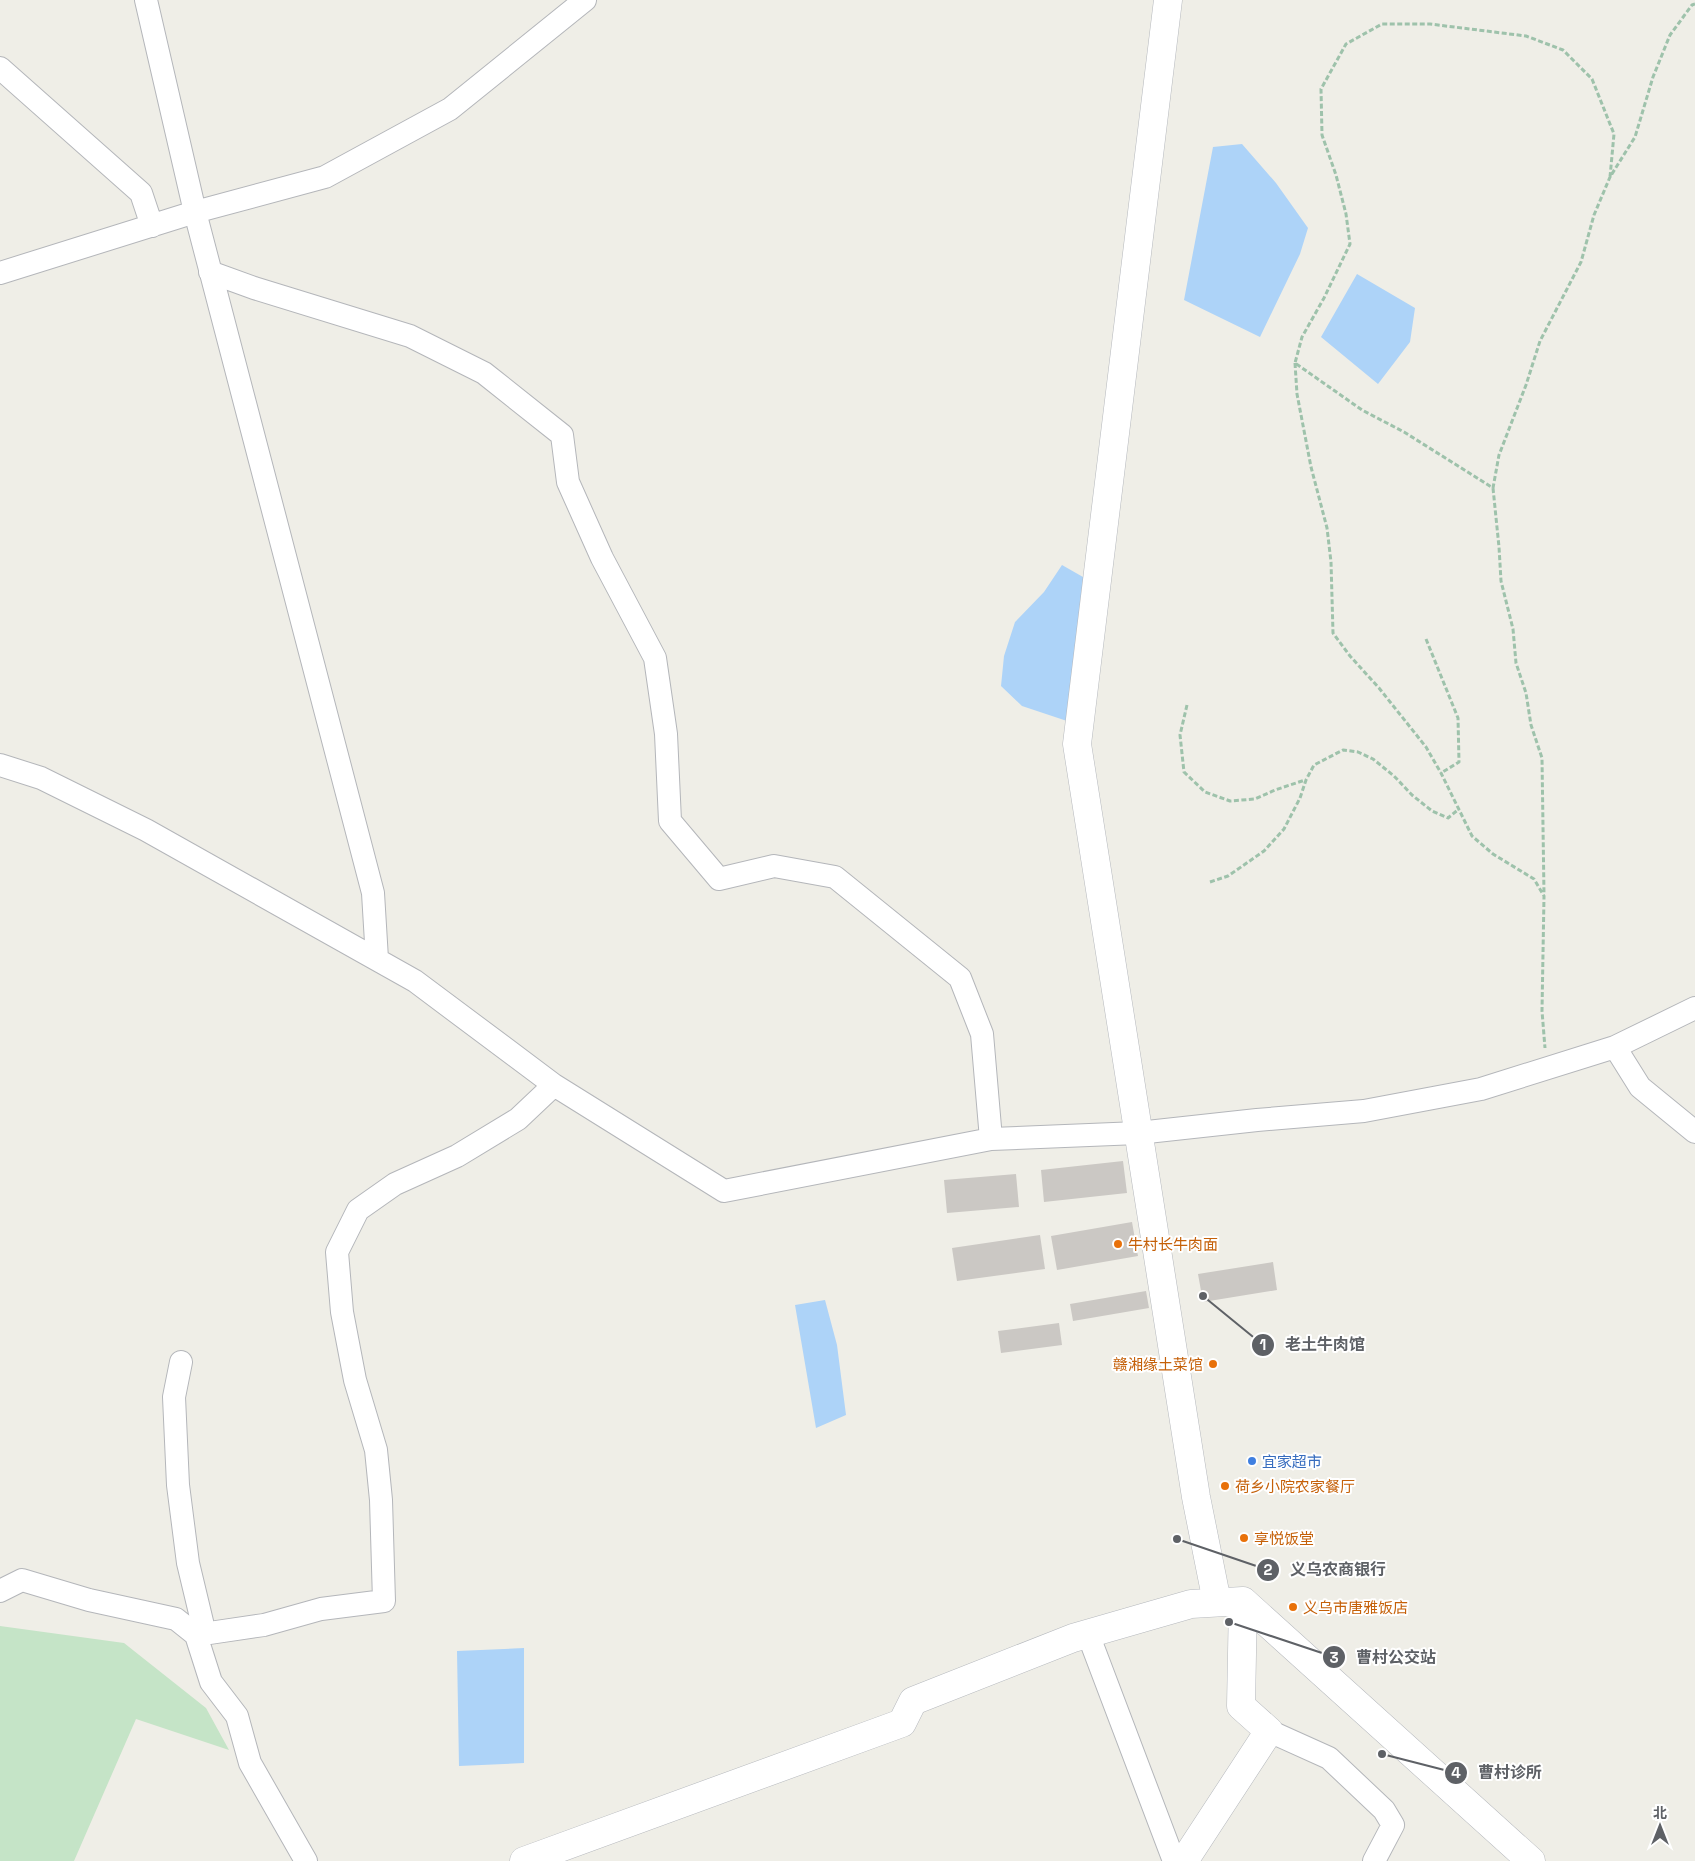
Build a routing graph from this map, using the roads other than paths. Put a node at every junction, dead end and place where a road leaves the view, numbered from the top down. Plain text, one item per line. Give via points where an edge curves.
1 (146, 0) edge
2 (1168, 0) edge
3 (581, 1) edge
4 (0, 68) edge
5 (195, 212) junction
6 (152, 226) junction
7 (210, 272) junction
8 (0, 273) edge
9 (0, 766) edge
10 (377, 959) junction
11 (1695, 1008) edge
12 (1615, 1047) junction
13 (554, 1086) junction
14 (1138, 1132) junction
15 (1695, 1132) edge
16 (992, 1139) junction
17 (181, 1362) dead end
18 (0, 1591) edge
19 (1230, 1601) junction
20 (1088, 1634) junction
21 (200, 1635) junction
22 (1269, 1731) junction
23 (306, 1861) edge
24 (524, 1861) edge
25 (1174, 1861) edge
26 (1184, 1861) edge
27 (1374, 1861) edge
28 (1531, 1861) edge

1 - 5 street
2 - 14 street via 1077,744
3 - 5 street via 450,110 324,177
4 - 6 street via 141,193
5 - 6 street
5 - 7 street
6 - 8 street
7 - 10 street via 373,893
7 - 16 street via 410,336 484,373 562,436 568,482 602,558 655,658 666,734 670,821 719,879 774,866 835,877 960,978 982,1034
9 - 10 street via 41,778 146,830
10 - 13 street via 415,981
11 - 12 street
12 - 14 street via 1481,1089 1364,1111
12 - 15 street via 1640,1087
13 - 16 street via 724,1191
13 - 21 street via 518,1119 458,1156 395,1184 358,1210 337,1252 342,1312 355,1380 376,1450 382,1500 384,1601 321,1609 264,1625
14 - 16 street
14 - 19 street via 1196,1497
17 - 21 street via 174,1397 178,1485
18 - 21 street via 22,1580 89,1600 176,1619
19 - 20 street via 1191,1604
19 - 22 street via 1241,1706
19 - 28 street
20 - 24 street via 913,1701 902,1723
20 - 25 street
21 - 23 street via 211,1682 237,1716 250,1763
22 - 26 street
22 - 27 street via 1329,1758 1384,1810 1393,1826

